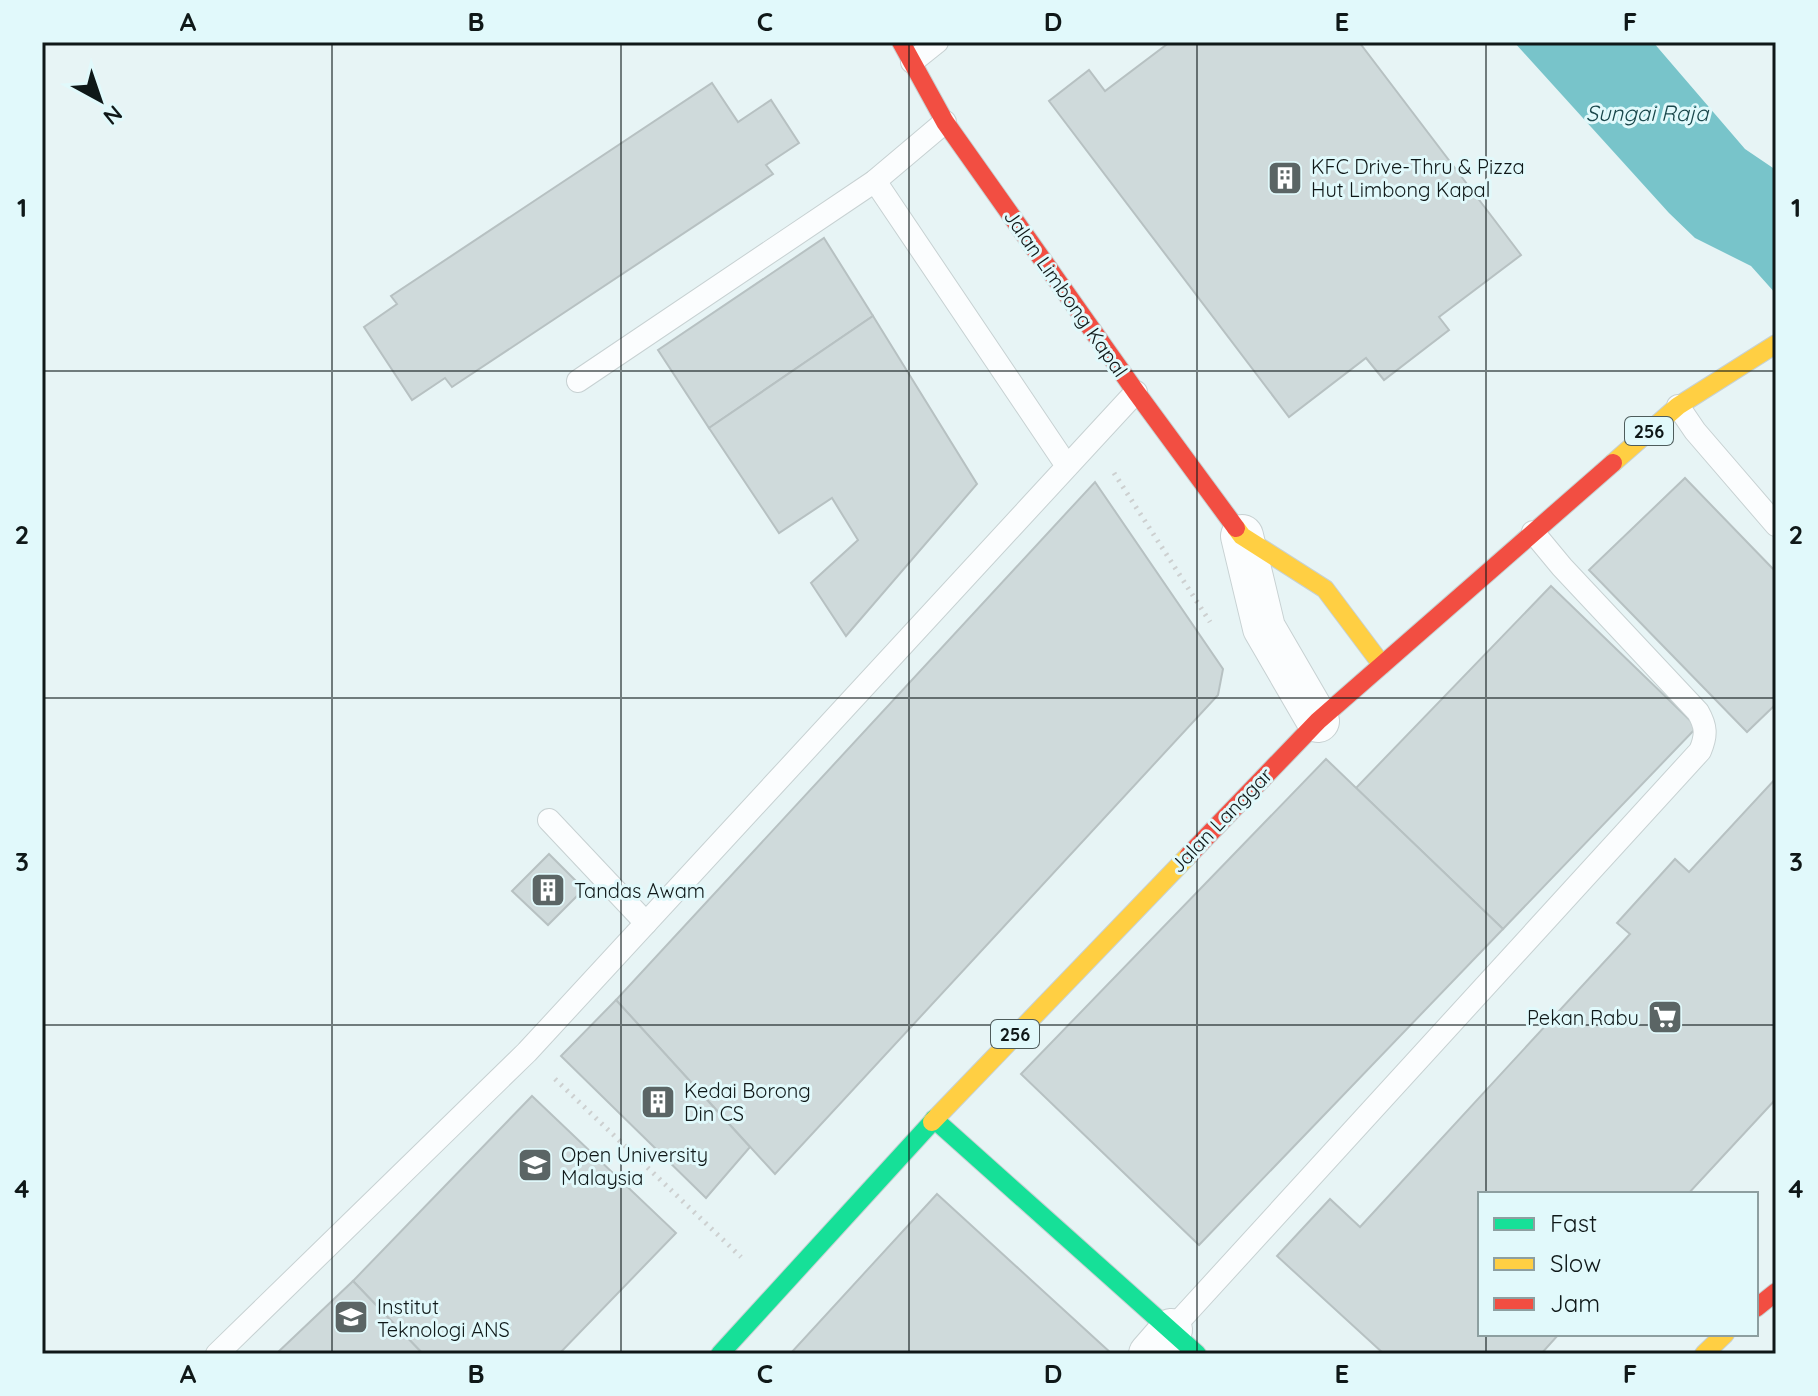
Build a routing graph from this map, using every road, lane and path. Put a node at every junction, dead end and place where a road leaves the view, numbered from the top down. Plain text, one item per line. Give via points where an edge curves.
1 (901, 42) edge
2 (937, 42) edge
3 (912, 62) junction
4 (945, 122) junction
5 (875, 181) junction
6 (1776, 344) edge
7 (578, 381) dead end
8 (1136, 392) junction
9 (1678, 406) junction
10 (1092, 439) junction
11 (1067, 466) junction
12 (1776, 525) edge
13 (1533, 532) junction
14 (1242, 536) junction
15 (1215, 629) dead end
16 (1382, 665) junction
17 (1318, 721) junction
18 (549, 820) dead end
19 (646, 923) junction
20 (527, 1052) junction
21 (934, 1119) junction
22 (777, 1291) junction
23 (1776, 1292) edge
24 (1758, 1306) edge
25 (1723, 1336) edge
26 (1172, 1346) edge
27 (217, 1354) edge
28 (720, 1354) edge
29 (1704, 1354) edge

1 - 3 main road, Jalan Limbong Kapal
2 - 3 lane
3 - 4 main road, Jalan Limbong Kapal
4 - 5 lane
4 - 8 main road, Jalan Limbong Kapal
5 - 7 lane
5 - 11 lane
6 - 9 main road, Jalan Langgar / 256
8 - 10 lane
8 - 14 main road, Jalan Limbong Kapal
9 - 12 lane
9 - 13 main road, Jalan Langgar / 256
10 - 11 lane
10 - 15 path
11 - 19 lane
13 - 16 main road, Jalan Langgar / 256
13 - 26 lane via 1698,712 1706,738 1700,751
14 - 16 main road, Jalan Limbong Kapal via 1325,589
14 - 17 street, Jalan Limbong Kapal via 1264,628
16 - 17 main road, Jalan Langgar / 256
17 - 21 main road, Jalan Langgar / 256
18 - 19 lane
19 - 20 lane
20 - 22 path
20 - 27 lane
21 - 22 main road, Jalan Langgar / 256
21 - 26 main road
22 - 28 main road, Jalan Langgar / 256
23 - 24 main road
25 - 29 main road

